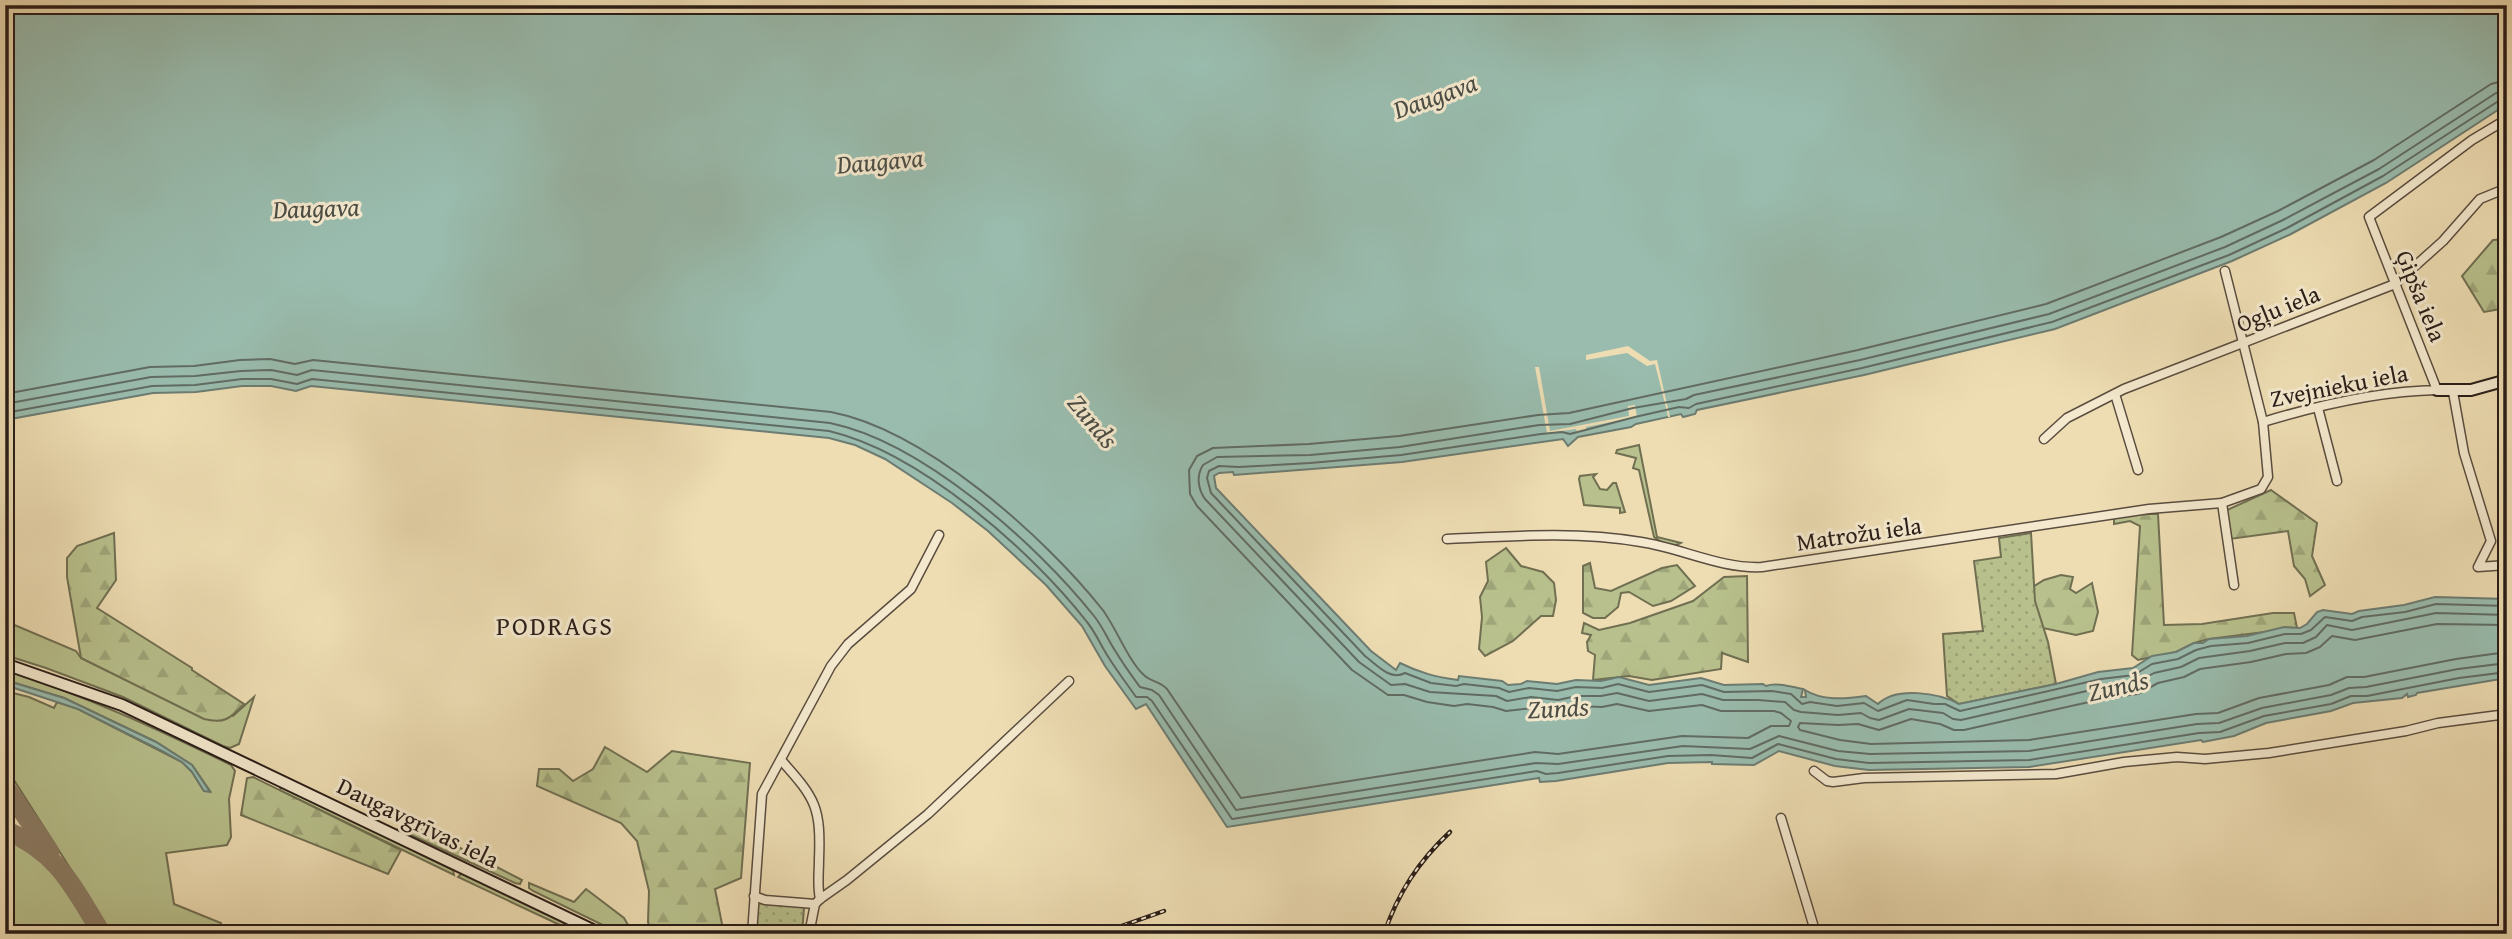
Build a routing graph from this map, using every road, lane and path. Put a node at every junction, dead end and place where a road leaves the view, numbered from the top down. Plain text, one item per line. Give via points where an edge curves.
1 (2507, 119) edge
2 (2507, 188) edge
3 (2225, 271) dead end
4 (2395, 284) junction
5 (2243, 343) junction
6 (2507, 380) edge
7 (2437, 390) junction
8 (2453, 392) junction
9 (2115, 394) junction
10 (2318, 408) junction
11 (2263, 422) junction
12 (2044, 439) dead end
13 (2138, 470) dead end
14 (2337, 481) dead end
15 (2222, 503) junction
16 (939, 535) dead end
17 (1447, 539) dead end
18 (2507, 565) edge
19 (2234, 585) dead end
20 (5, 664) edge
21 (1069, 681) dead end
22 (2507, 714) edge
23 (781, 760) junction
24 (1814, 771) dead end
25 (1781, 818) dead end
26 (754, 896) junction
27 (818, 901) junction
28 (601, 934) edge
29 (752, 934) edge
30 (809, 934) edge
31 (1816, 934) edge

1 - 4 street, Ģipša iela via 2369,217
2 - 4 street, Ogļu iela via 2480,199 2443,241
3 - 5 street
4 - 5 street, Ogļu iela
4 - 7 street, Ģipša iela
5 - 9 street, Ogļu iela
5 - 11 street
6 - 8 main road, Zvejnieku iela
7 - 8 main road, Zvejnieku iela
7 - 10 street, Zvejnieku iela via 2403,391
8 - 18 street via 2464,453 2491,541 2478,567
9 - 12 street, Ogļu iela via 2067,418
9 - 13 street
10 - 11 street, Zvejnieku iela
10 - 14 street
11 - 15 street, Matrožu iela via 2269,477 2261,489
15 - 17 street, Matrožu iela via 2149,509 1762,568 1655,544 1579,535
15 - 19 street
16 - 23 street via 911,589 848,644 831,667
20 - 28 main road, Daugavgrīvas iela via 111,701
21 - 27 street via 928,814
22 - 24 street via 2269,753 2177,757 2056,774 1833,782
23 - 26 street via 762,794
23 - 27 street via 813,798 818,814
25 - 31 street
26 - 27 street
26 - 29 street
27 - 30 street

